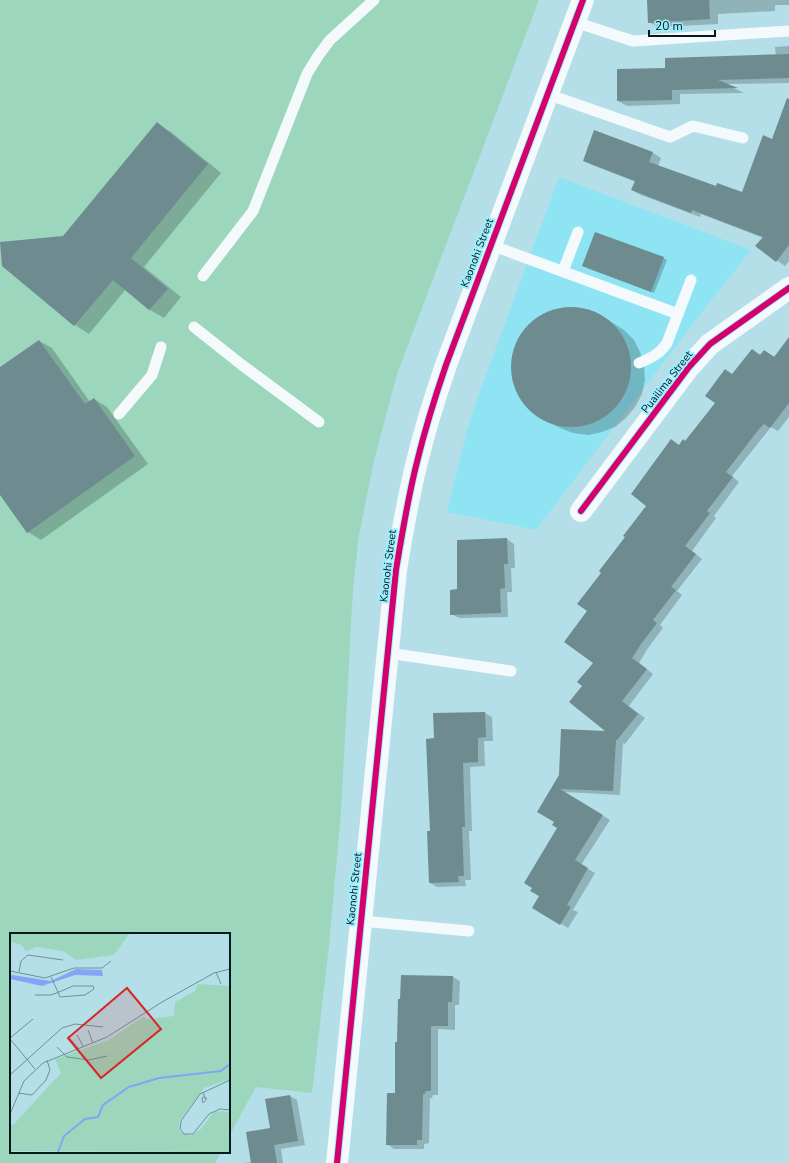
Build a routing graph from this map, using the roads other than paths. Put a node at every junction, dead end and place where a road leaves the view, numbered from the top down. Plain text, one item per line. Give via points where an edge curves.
1 (374, 0) edge
2 (583, 0) edge
3 (575, 22) junction
4 (789, 31) edge
5 (548, 94) junction
6 (743, 138) dead end
7 (578, 232) dead end
8 (491, 245) junction
9 (563, 271) junction
10 (203, 276) dead end
11 (691, 280) dead end
12 (789, 288) edge
13 (678, 314) junction
14 (194, 327) dead end
15 (161, 347) dead end
16 (640, 363) dead end
17 (119, 414) dead end
18 (319, 422) dead end
19 (581, 511) dead end
20 (388, 653) junction
21 (511, 671) dead end
22 (361, 921) junction
23 (469, 931) dead end
24 (336, 1163) edge

1 - 10 lane via 330,40 318,56 308,74 253,211
2 - 3 street, Kaonohi Street
3 - 4 lane via 633,42
3 - 5 street, Kaonohi Street
5 - 6 lane via 670,137 693,126
5 - 8 street, Kaonohi Street
7 - 9 lane
8 - 9 lane
8 - 20 street, Kaonohi Street via 446,365 417,461 396,570
9 - 13 lane
11 - 13 lane
12 - 19 street, Puailima Street via 710,344 689,367
13 - 16 lane via 662,350
14 - 18 lane
15 - 17 lane via 152,375
20 - 21 lane
20 - 22 street, Kaonohi Street
22 - 23 lane
22 - 24 street, Kaonohi Street

